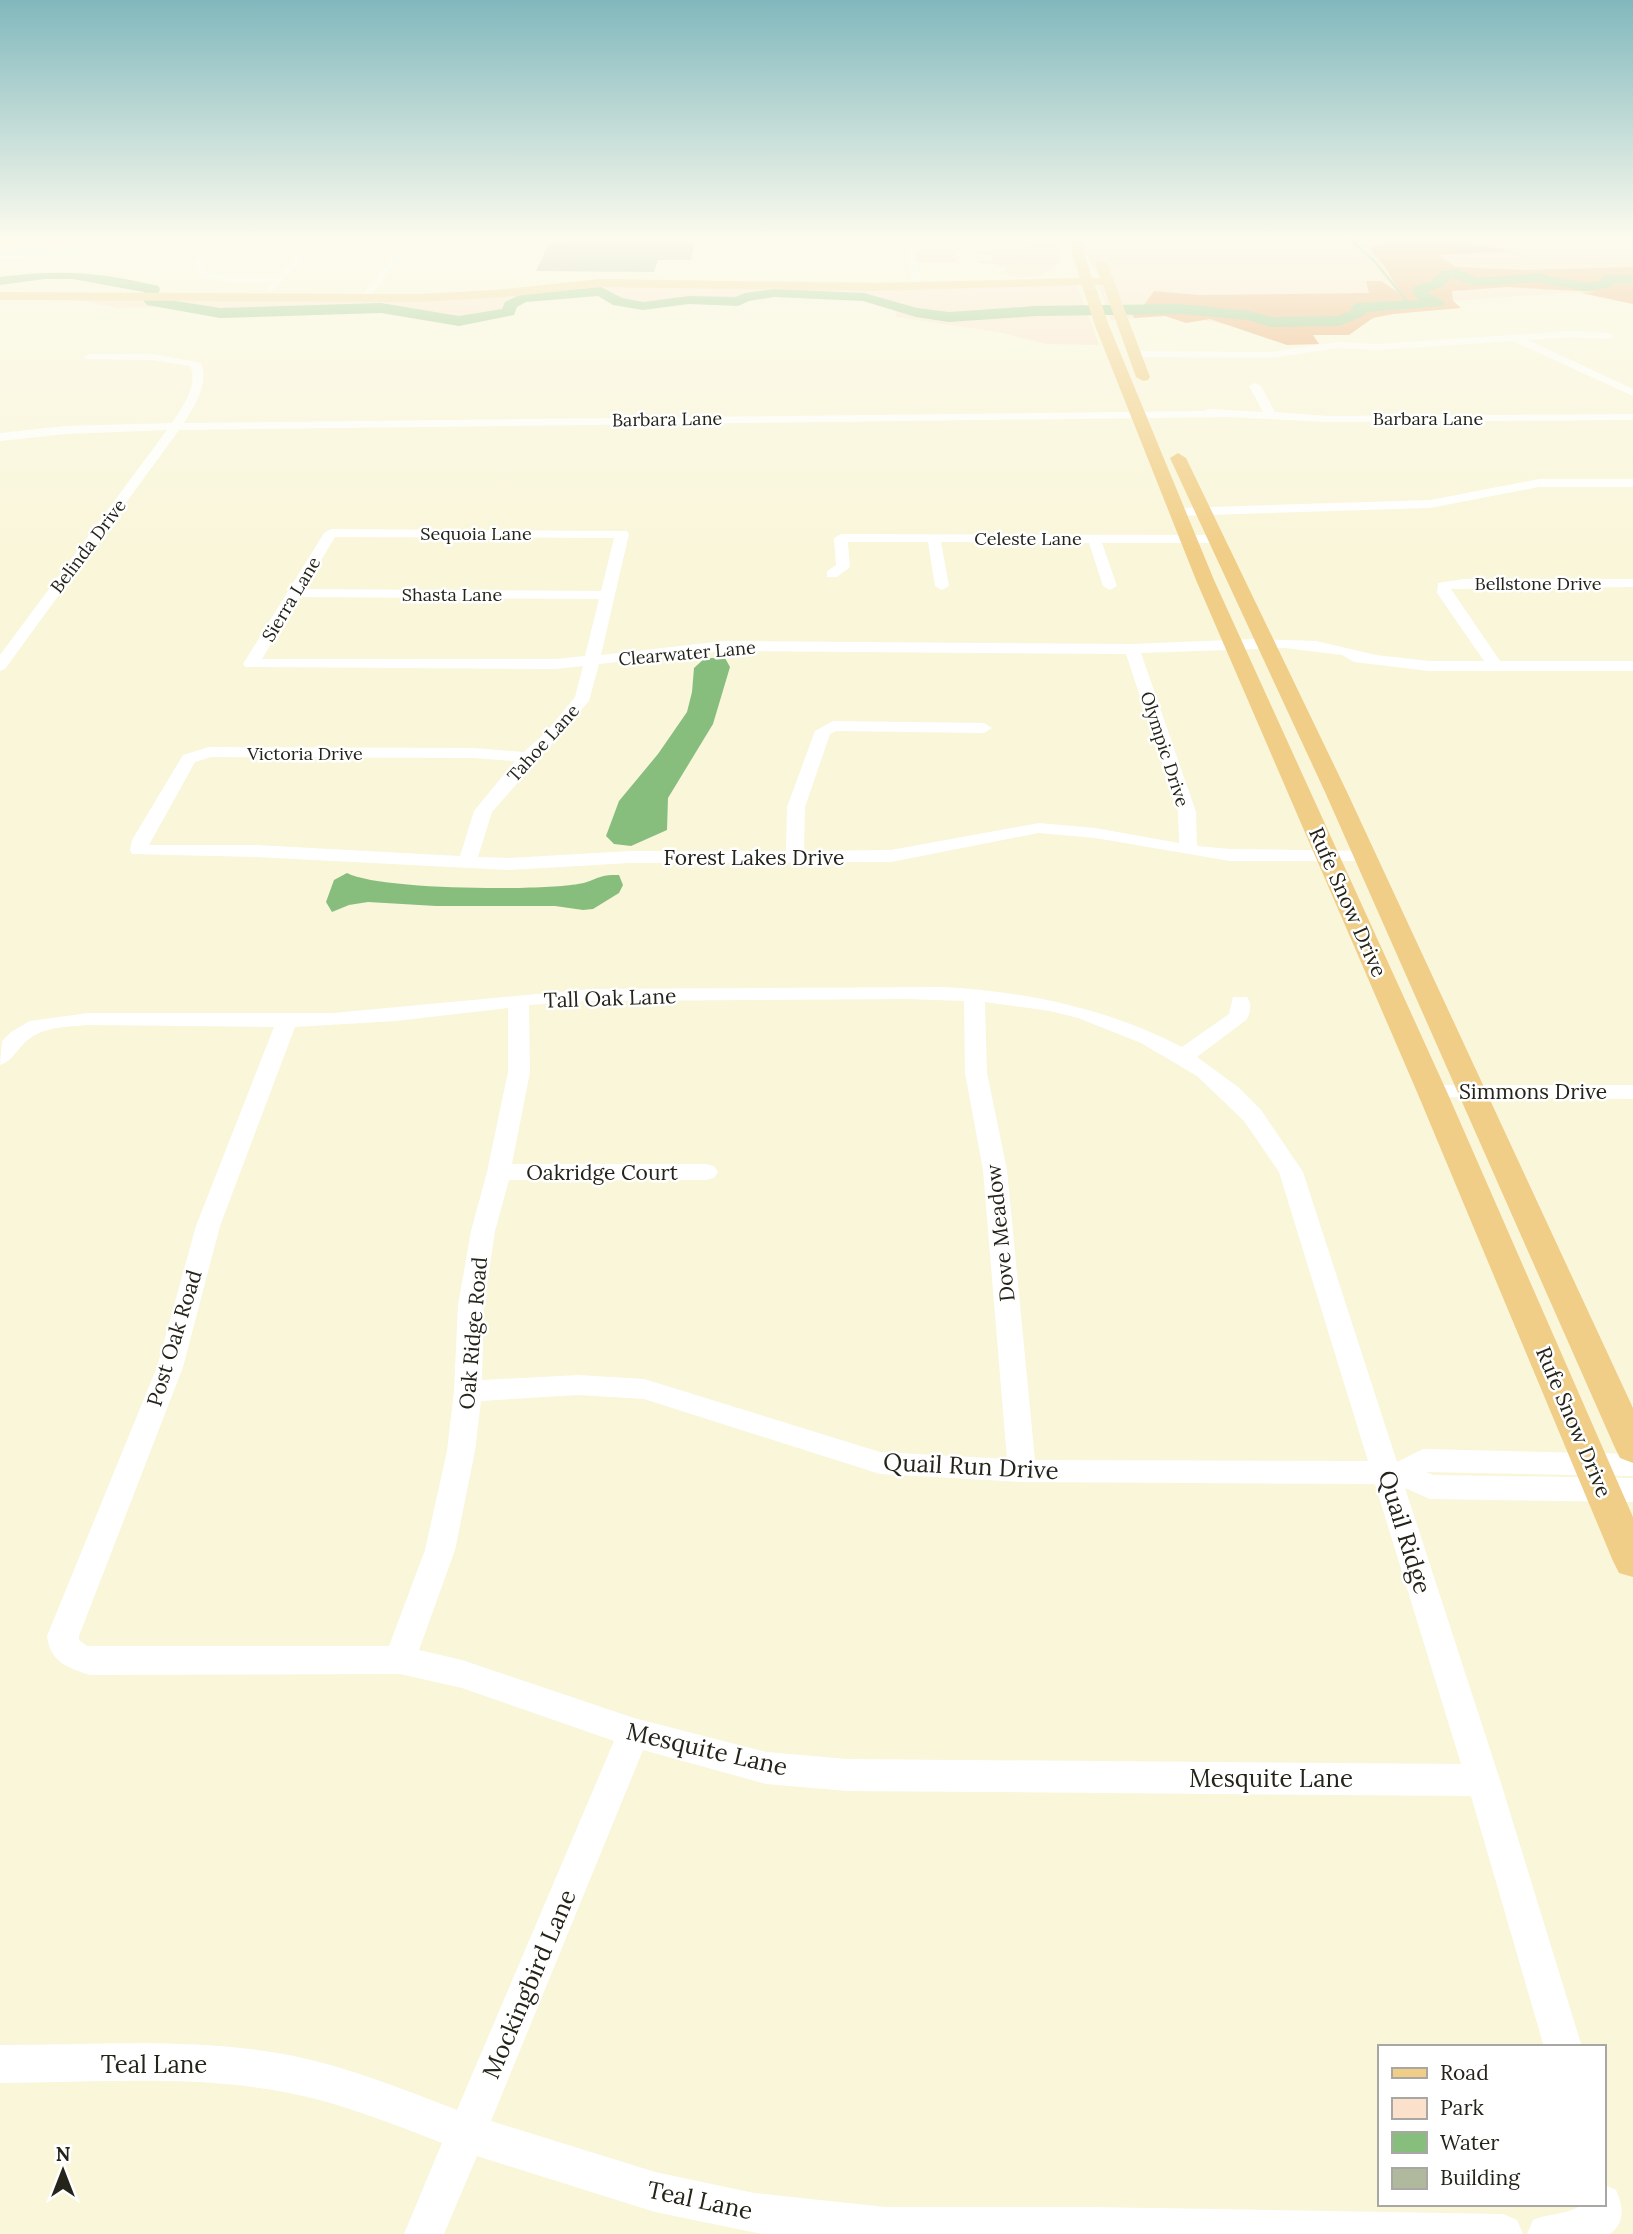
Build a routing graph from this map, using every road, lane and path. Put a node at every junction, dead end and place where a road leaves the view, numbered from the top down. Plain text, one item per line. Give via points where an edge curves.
1 (1124, 343) edge
2 (1130, 343) edge
3 (1419, 343) edge
4 (1526, 343) edge
5 (1136, 354) junction
6 (89, 357) dead end
7 (1255, 386) dead end
8 (1633, 393) edge
9 (1148, 413) junction
10 (1269, 415) junction
11 (1633, 417) edge
12 (176, 426) junction
13 (0, 437) edge
14 (1623, 487) edge
15 (1189, 508) junction
16 (331, 533) joint
17 (622, 534) joint
18 (934, 538) junction
19 (1094, 538) junction
20 (1188, 539) junction
21 (1215, 539) junction
22 (832, 574) dead end
23 (1633, 583) edge
24 (942, 586) dead end
25 (1110, 586) dead end
26 (294, 593) junction
27 (609, 595) junction
28 (1132, 649) junction
29 (1252, 649) junction
30 (1370, 658) joint
31 (593, 661) junction
32 (251, 664) joint
33 (0, 666) edge
34 (1495, 666) junction
35 (1633, 666) edge
36 (984, 728) dead end
37 (528, 757) junction
38 (139, 850) joint
39 (1188, 850) junction
40 (1364, 855) junction
41 (795, 856) junction
42 (1327, 856) junction
43 (467, 863) junction
44 (974, 996) junction
45 (518, 1001) junction
46 (1240, 1001) dead end
47 (287, 1021) junction
48 (27, 1029) joint
49 (1184, 1056) junction
50 (0, 1058) edge
51 (1471, 1091) junction
52 (1633, 1091) edge
53 (1432, 1092) junction
54 (499, 1172) junction
55 (706, 1172) dead end
56 (468, 1391) junction
57 (1021, 1471) junction
58 (1394, 1473) junction
59 (1620, 1473) edge
60 (1633, 1561) edge
61 (70, 1652) joint
62 (400, 1660) junction
63 (634, 1733) junction
64 (1483, 1780) junction
65 (1562, 2045) edge
66 (0, 2064) edge
67 (467, 2133) junction
68 (1602, 2210) edge
69 (885, 2230) edge
70 (424, 2234) edge
71 (1503, 2234) edge
72 (1547, 2234) edge

1 - 9 main road, Rufe Snow Drive
2 - 5 main road, Rufe Snow Drive
3 - 5 street via 1338,345 1270,355
4 - 8 street
5 - 9 main road, Rufe Snow Drive
6 - 12 street, Belinda Drive via 172,359 197,365 194,395
7 - 10 street
9 - 10 street, Barbara Lane
9 - 12 street, Barbara Lane
9 - 15 main road, Rufe Snow Drive
10 - 11 street, Barbara Lane via 1327,419
12 - 13 street, Barbara Lane
12 - 33 street, Belinda Drive
14 - 15 street via 1539,483 1430,504
15 - 20 main road, Rufe Snow Drive
15 - 21 main road, Rufe Snow Drive
16 - 17 street, Sequoia Lane
16 - 26 street, Sierra Lane
17 - 27 street, Tahoe Lane
18 - 19 street, Celeste Lane
18 - 22 street, Celeste Lane via 841,538 843,567
18 - 24 street
19 - 20 street, Celeste Lane
19 - 25 street
20 - 21 street, Celeste Lane
20 - 29 main road, Rufe Snow Drive
21 - 29 main road, Rufe Snow Drive
23 - 34 street, Bellstone Drive via 1443,586
26 - 27 street, Shasta Lane
26 - 32 street, Sierra Lane
27 - 31 street, Tahoe Lane
28 - 29 street, Clearwater Lane
28 - 31 street, Clearwater Lane via 724,646
28 - 39 street, Olympic Drive via 1187,812
29 - 30 street via 1300,657
29 - 40 main road, Rufe Snow Drive
29 - 42 main road, Rufe Snow Drive
30 - 34 street via 1422,666
31 - 32 street, Clearwater Lane
31 - 37 street, Tahoe Lane via 583,698
34 - 35 street
36 - 41 street via 834,726 823,731 796,807
37 - 38 street, Victoria Drive via 209,752 189,759
37 - 43 street, Tahoe Lane via 484,811
38 - 43 street, Forest Lakes Drive via 266,851
39 - 41 street, Forest Lakes Drive via 1039,828 891,856
39 - 42 street, Forest Lakes Drive via 1261,857
40 - 42 street, Forest Lakes Drive
40 - 51 main road, Rufe Snow Drive
41 - 43 street, Forest Lakes Drive
42 - 53 main road, Rufe Snow Drive
44 - 45 street, Tall Oak Lane via 601,995
44 - 49 street, Tall Oak Lane via 1023,1000 1083,1013
44 - 57 street, Dove Meadow via 976,1073 995,1170
45 - 47 street, Tall Oak Lane
45 - 54 street, Oak Ridge Road via 519,1072
46 - 49 street via 1239,1016
47 - 48 street, Tall Oak Lane via 88,1019
47 - 61 street, Post Oak Road via 208,1226 170,1367 63,1636
48 - 50 street
49 - 58 street, Quail Ridge via 1232,1093 1262,1125 1291,1172
51 - 52 street, Simmons Drive
51 - 53 street, Simmons Drive
51 - 59 main road, Rufe Snow Drive
53 - 59 main road, Rufe Snow Drive
54 - 55 street, Oakridge Court
54 - 56 street, Oak Ridge Road via 471,1304
56 - 57 street, Quail Run Drive via 617,1385 644,1389 880,1463
56 - 62 street, Oak Ridge Road via 461,1451 439,1550
57 - 58 street, Quail Run Drive
58 - 59 street, Quail Run Drive via 1430,1487
58 - 64 street, Quail Ridge
59 - 60 main road, Rufe Snow Drive
61 - 62 street, Mesquite Lane via 90,1661
62 - 63 street, Mesquite Lane via 462,1674
63 - 64 street, Mesquite Lane via 766,1768 848,1775
63 - 67 street, Mockingbird Lane
64 - 65 street, Quail Ridge
66 - 67 street, Teal Lane via 206,2063 278,2072 383,2101
67 - 69 street, Teal Lane via 655,2193 754,2213
67 - 70 street, Mockingbird Lane
68 - 72 street via 1582,2230
69 - 71 street, Teal Lane via 1094,2227

